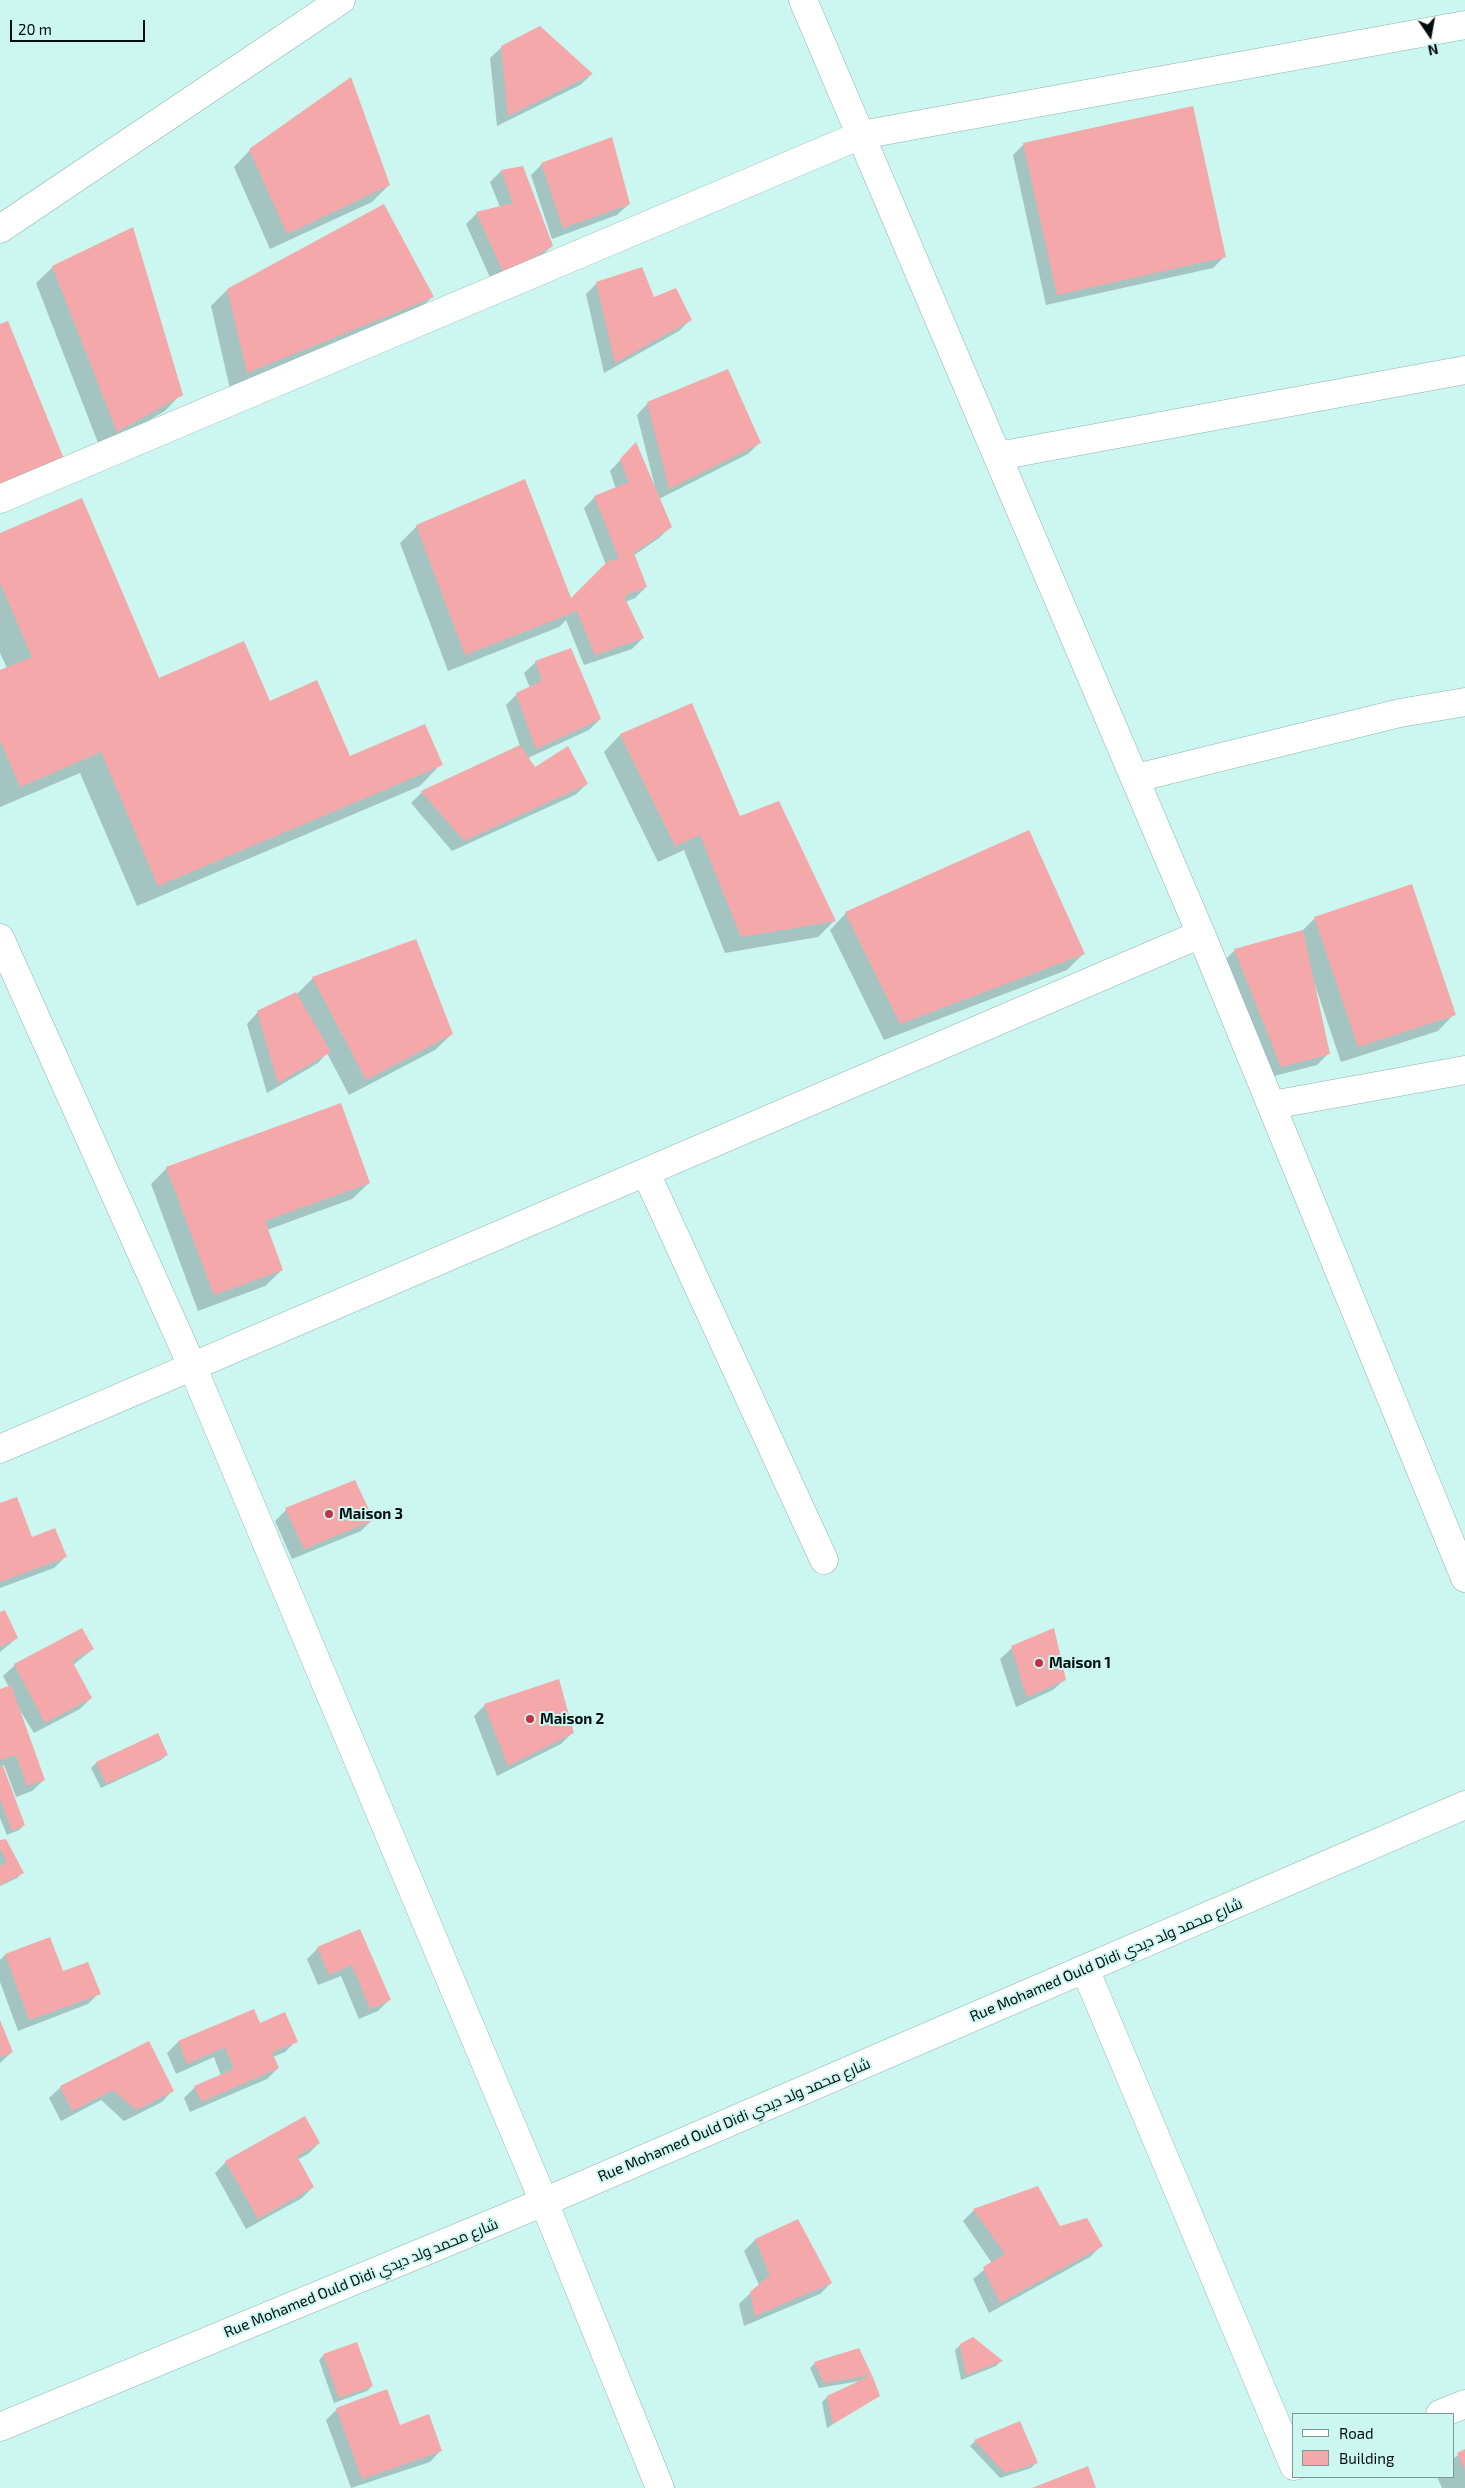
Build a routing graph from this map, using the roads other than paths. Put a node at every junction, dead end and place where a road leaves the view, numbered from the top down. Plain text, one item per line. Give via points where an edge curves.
1 (341, 0) edge
2 (803, 0) edge
3 (1465, 24) edge
4 (861, 135) junction
5 (0, 229) edge
6 (1465, 370) edge
7 (998, 456) junction
8 (0, 499) edge
9 (1465, 702) edge
10 (1136, 778) junction
11 (1202, 934) junction
12 (0, 938) edge
13 (1465, 1070) edge
14 (1272, 1105) junction
15 (646, 1173) junction
16 (192, 1368) junction
17 (0, 1449) edge
18 (824, 1560) dead end
19 (1465, 1578) edge
20 (1465, 1805) edge
21 (1085, 1970) junction
22 (544, 2202) junction
23 (1465, 2404) edge
24 (1442, 2413) edge
25 (0, 2427) edge
26 (1292, 2461) edge
27 (660, 2488) edge

1 - 5 street
2 - 4 street
3 - 4 street
4 - 7 street
4 - 8 street
6 - 7 street
7 - 10 street
9 - 10 street via 1400,713
10 - 11 street
11 - 14 street
11 - 15 street
12 - 16 street
13 - 14 street
14 - 19 street
15 - 16 street
15 - 18 street
16 - 17 street
16 - 22 street
20 - 21 street, Rue Mohamed Ould Didi شارع محمد ولد ديدي
21 - 22 street, Rue Mohamed Ould Didi شارع محمد ولد ديدي
21 - 26 street
22 - 25 street, Rue Mohamed Ould Didi شارع محمد ولد ديدي
22 - 27 street
23 - 24 street

